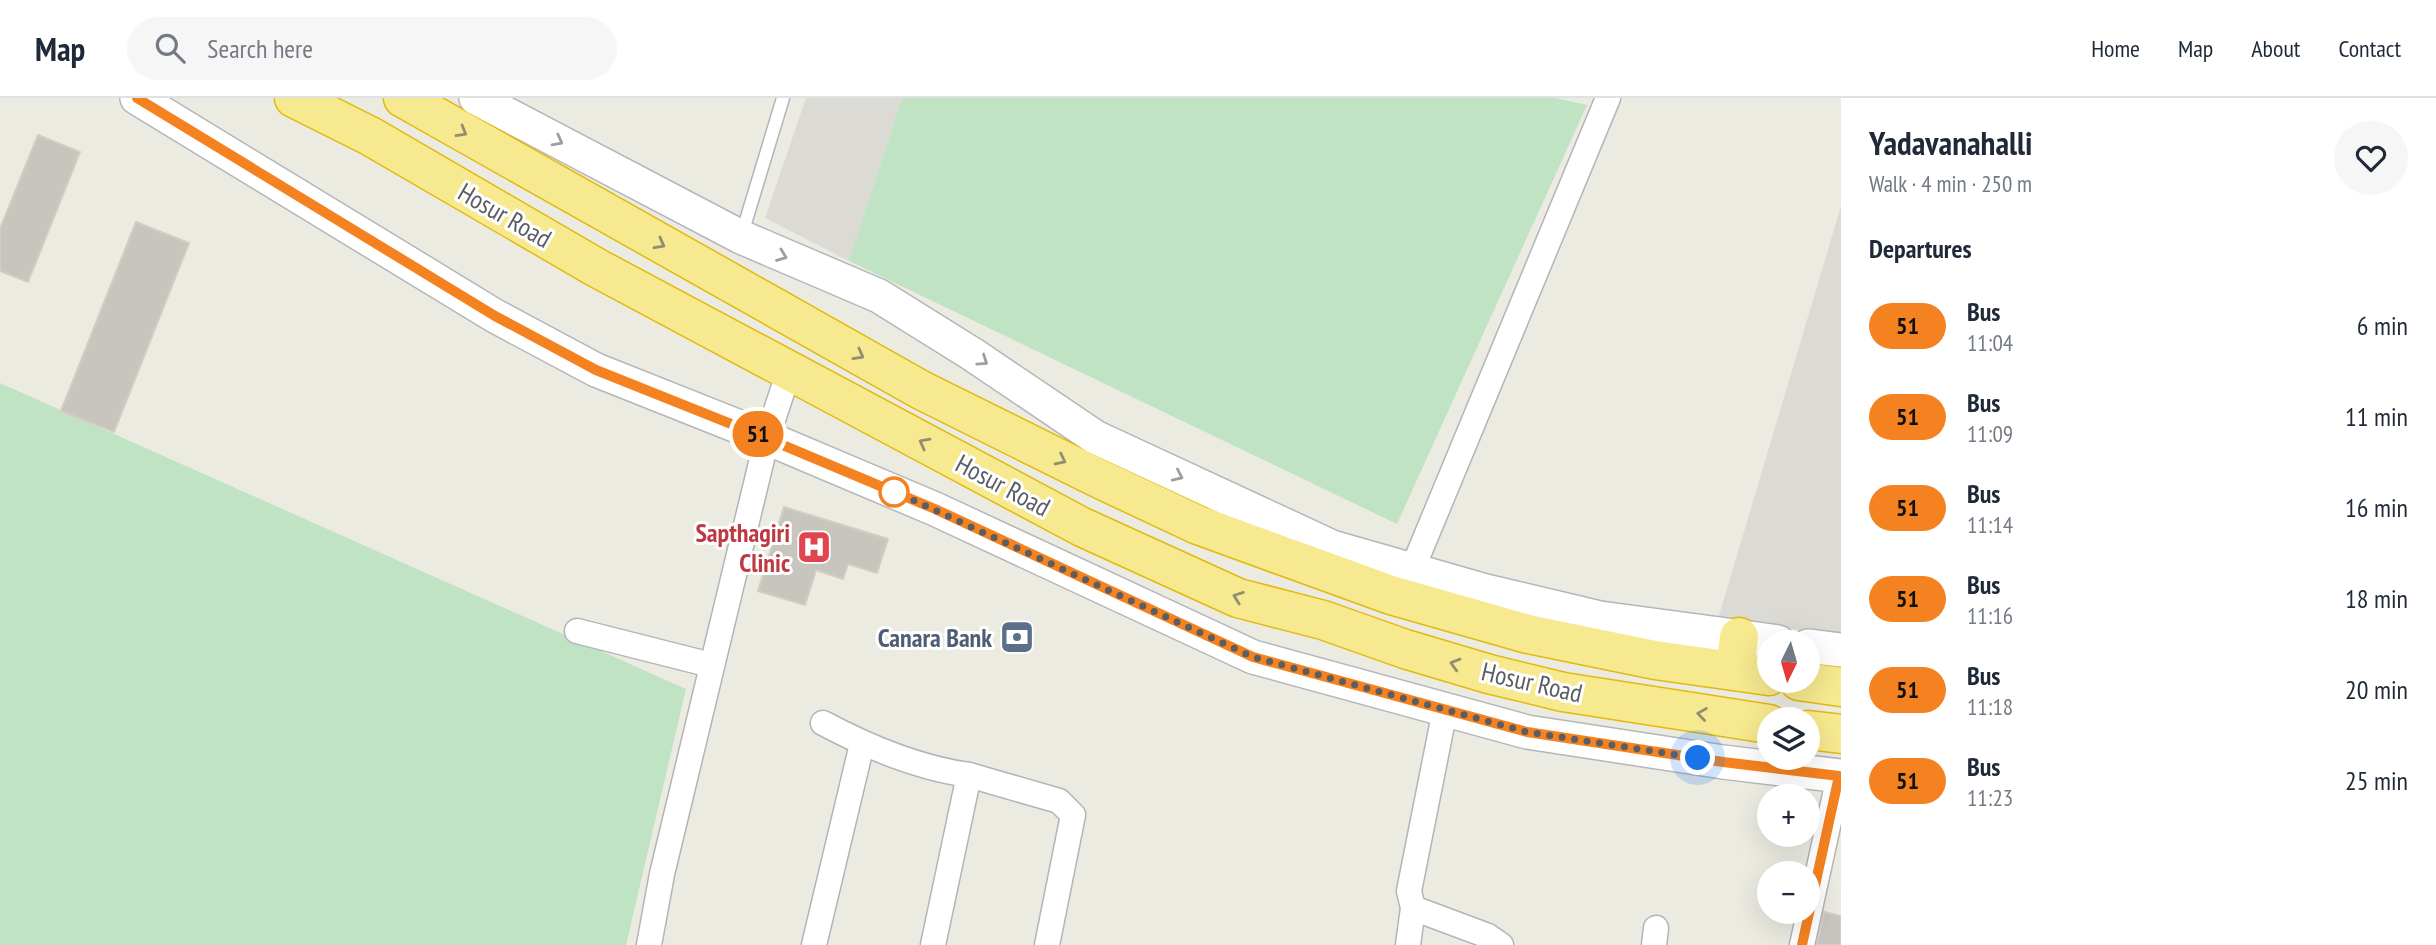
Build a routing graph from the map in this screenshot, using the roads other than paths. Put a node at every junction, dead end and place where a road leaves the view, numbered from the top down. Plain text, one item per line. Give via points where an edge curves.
1 (137, 98) edge
2 (294, 98) edge
3 (476, 98) edge
4 (783, 98) edge
5 (1608, 98) edge
6 (408, 99) edge
7 (741, 237) junction
8 (789, 371) junction
9 (766, 438) junction
10 (1412, 570) junction
11 (577, 631) dead end
12 (1820, 647) edge
13 (1841, 650) edge
14 (1748, 662) edge
15 (711, 665) junction
16 (1820, 684) edge
17 (1841, 687) edge
18 (1445, 710) junction
19 (1757, 722) edge
20 (823, 723) dead end
21 (1820, 731) edge
22 (1841, 734) edge
23 (862, 744) junction
24 (969, 775) junction
25 (1840, 776) edge
26 (1413, 908) junction
27 (649, 945) edge
28 (814, 945) edge
29 (933, 945) edge
30 (1047, 945) edge
31 (1408, 945) edge
32 (1501, 945) edge
33 (1802, 945) edge

1 - 9 street via 495,316 596,370
2 - 8 highway, Hosur Road
3 -> 7 street
4 - 7 lane
5 - 10 street
6 -> 14 highway, Hosur Road via 921,390 1198,525 1391,595 1528,634 1655,660
7 -> 10 street via 879,296 1094,437 1332,547
8 - 9 street
19 -> 8 highway, Hosur Road via 1563,692 1238,598 1082,527
9 - 15 street
9 - 18 street via 935,509 1253,657
10 - 14 street via 1601,618
11 - 15 street
12 - 13 street
15 - 27 street
16 - 17 highway
18 - 25 street via 1527,732
18 - 26 street via 1409,891
20 - 23 street
21 - 22 highway
23 - 24 street
23 - 28 street
24 - 29 street
24 - 30 street via 1059,801 1073,815
25 - 33 street
26 - 31 street
26 - 32 street via 1489,936

